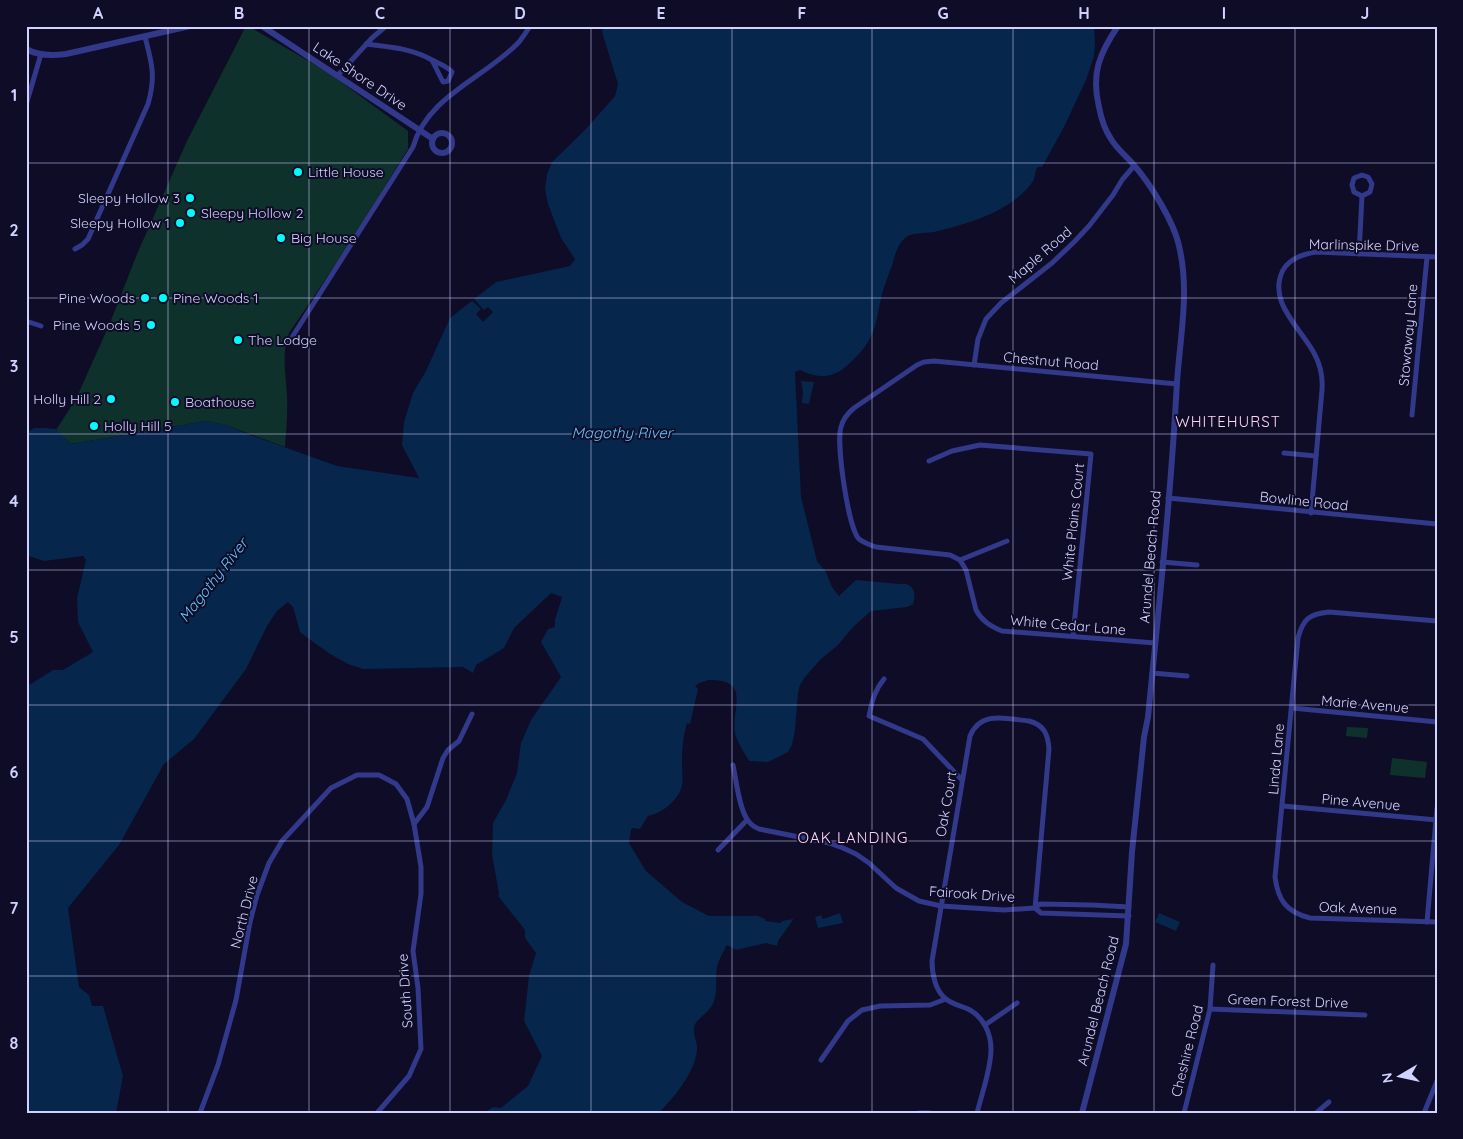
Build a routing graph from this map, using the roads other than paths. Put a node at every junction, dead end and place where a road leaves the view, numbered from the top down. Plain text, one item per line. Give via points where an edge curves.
1 (190, 26) edge
2 (262, 26) edge
3 (386, 26) edge
4 (530, 26) edge
5 (1118, 26) edge
6 (145, 37) junction
7 (366, 44) junction
8 (26, 49) edge
9 (41, 54) junction
10 (432, 60) junction
11 (338, 76) junction
12 (26, 105) edge
13 (418, 130) junction
14 (433, 139) dead end
15 (1134, 166) junction
16 (1362, 196) junction
17 (75, 249) dead end
18 (1359, 254) junction
19 (1427, 257) junction
20 (1437, 257) edge
21 (26, 321) edge
22 (41, 326) dead end
23 (289, 342) dead end
24 (974, 365) junction
25 (1177, 384) junction
26 (1412, 415) dead end
27 (1284, 454) dead end
28 (1316, 456) junction
29 (929, 461) dead end
30 (1168, 498) junction
31 (1311, 513) junction
32 (1437, 524) edge
33 (1007, 541) dead end
34 (960, 560) junction
35 (1162, 562) junction
36 (1197, 565) dead end
37 (1437, 622) edge
38 (1073, 636) junction
39 (1155, 643) junction
40 (1152, 673) junction
41 (1187, 676) dead end
42 (884, 679) dead end
43 (1292, 708) junction
44 (472, 714) dead end
45 (1437, 722) edge
46 (733, 765) dead end
47 (962, 780) junction
48 (1283, 806) junction
49 (1437, 808) edge
50 (747, 820) junction
51 (1436, 820) edge
52 (414, 824) junction
53 (718, 850) dead end
54 (1283, 903) joint
55 (940, 906) junction
56 (1129, 907) junction
57 (1035, 908) junction
58 (1129, 916) junction
59 (1426, 922) junction
60 (1437, 922) edge
61 (1213, 965) dead end
62 (946, 999) junction
63 (1016, 1003) dead end
64 (1210, 1009) junction
65 (1365, 1015) dead end
66 (985, 1024) junction
67 (821, 1060) dead end
68 (1437, 1081) edge
69 (1329, 1102) dead end
70 (200, 1113) edge
71 (377, 1113) edge
72 (919, 1113) edge
73 (930, 1113) edge
74 (977, 1113) edge
75 (1082, 1113) edge
76 (1184, 1113) edge
77 (1316, 1113) edge
78 (1424, 1113) edge

1 - 6 street
2 - 11 street, Lake Shore Drive
3 - 7 street
4 - 13 street via 519,42 442,102
5 - 15 street, Arundel Beach Road via 1099,61 1095,92 1110,137
6 - 9 street via 54,56
6 - 17 street via 153,71 148,104 88,239
7 - 10 street via 419,53
7 - 11 street
8 - 9 street
9 - 12 street
10 - 10 street via 452,72 448,81 442,80
11 - 13 street, Lake Shore Drive
13 - 14 street, Lake Shore Drive
13 - 23 street via 413,147
15 - 24 street, Maple Road via 1074,242 986,318 978,339
15 - 25 street, Arundel Beach Road via 1167,216 1179,244 1184,298
16 - 16 street via 1370,192 1372,184 1368,177 1362,175 1354,178 1352,185 1354,192
16 - 18 street
18 - 19 street, Marlinspike Drive
18 - 28 street, Marlinspike Drive via 1306,253 1285,267 1280,280 1278,294 1282,305 1314,352 1322,374
19 - 20 street, Marlinspike Drive
19 - 26 street, Stowaway Lane
21 - 22 street
24 - 25 street, Chestnut Road
24 - 34 street, Chestnut Road via 924,362 854,408 847,415 840,432 841,466 852,526 859,539 876,547 950,555
25 - 30 street, Arundel Beach Road
27 - 28 street
28 - 31 street, Marlinspike Drive
29 - 38 street, White Plains Court via 952,450 980,444 1091,454
30 - 31 street, Bowline Road
30 - 35 street, Arundel Beach Road
31 - 32 street, Bowline Road
33 - 34 street
34 - 38 street, White Cedar Lane via 966,570 976,610 989,625 1002,631
35 - 36 street
35 - 39 street, Arundel Beach Road
37 - 43 street, Linda Lane via 1329,612 1313,614 1300,629
38 - 39 street, White Cedar Lane
39 - 40 street, Arundel Beach Road
40 - 41 street
40 - 56 street, Arundel Beach Road
42 - 47 street via 872,698 869,716 923,739
43 - 45 street, Marie Avenue
43 - 48 street, Linda Lane
44 - 52 street via 459,741 443,758 426,807
46 - 50 street
47 - 55 street, Oak Court
47 - 57 street, Oak Court via 970,736 981,721 993,718 1030,721 1045,730 1049,749
48 - 51 street, Pine Avenue
48 - 54 street, Linda Lane via 1275,877
49 - 51 street
50 - 53 street
50 - 55 street, Fairoak Drive via 759,829 843,848 856,854 907,895
51 - 59 street
52 - 70 street, North Drive via 408,799 396,784 379,775 357,775 331,788 282,841 269,863 257,895 238,994 218,1065
52 - 71 street, South Drive via 422,894 413,951 421,1049 408,1076
54 - 59 street, Oak Avenue via 1291,911 1310,918
55 - 57 street, Fairoak Drive via 1004,910
55 - 62 street, Oak Court via 932,970 937,987
56 - 57 street, Fairoak Drive via 1040,904
56 - 58 street, Arundel Beach Road
57 - 58 street, Fairoak Drive via 1040,912
58 - 75 street, Arundel Beach Road via 1123,958
59 - 60 street, Oak Avenue
61 - 64 street, Cheshire Road
62 - 66 street via 971,1010
62 - 67 street via 930,1005 880,1006 862,1010 848,1021
63 - 66 street
64 - 65 street, Green Forest Drive
64 - 76 street, Cheshire Road
66 - 74 street via 992,1048
68 - 78 street
69 - 77 street
72 - 73 street

